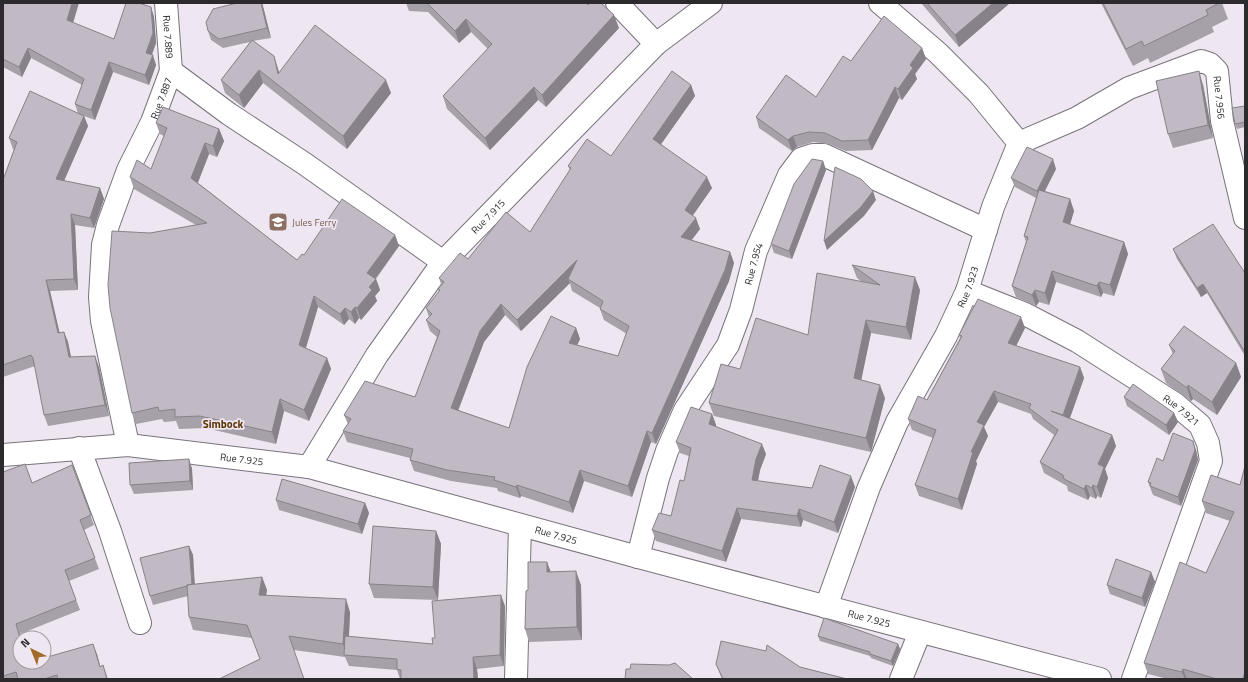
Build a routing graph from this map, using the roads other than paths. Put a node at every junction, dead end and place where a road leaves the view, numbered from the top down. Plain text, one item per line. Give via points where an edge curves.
1 (166, 3) edge
2 (617, 3) edge
3 (710, 3) edge
4 (880, 3) edge
5 (656, 44) junction
6 (171, 71) junction
7 (1019, 143) junction
8 (1245, 218) edge
9 (986, 230) junction
10 (442, 262) junction
11 (967, 291) junction
12 (128, 445) junction
13 (78, 448) junction
14 (3, 455) edge
15 (309, 467) junction
16 (520, 525) junction
17 (638, 557) junction
18 (826, 607) junction
19 (140, 623) dead end
20 (920, 632) junction
21 (516, 679) edge
22 (901, 679) edge
23 (1100, 679) edge
24 (1133, 679) edge

1 - 6 street, Rue 7.889
2 - 5 street
3 - 5 street, Rue 7.915
4 - 7 street via 938,53 979,94
5 - 10 street, Rue 7.915
6 - 10 street, Rue 7.887
6 - 12 street, Rue 7.887 via 152,122 128,170 103,245 100,297 102,321
7 - 8 street, Rue 7.956 via 1077,118 1128,88 1201,61 1210,64 1217,71 1222,121
7 - 9 street, Rue 7.923
9 - 11 street, Rue 7.923
9 - 17 street, Rue 7.954 via 824,155 801,159 789,175 756,251 741,310 728,345 685,410 667,451
10 - 15 street, Rue 7.915 via 377,355
11 - 18 street, Rue 7.923 via 946,336 897,422 869,487
11 - 24 street, Rue 7.921 via 1025,314 1077,341 1174,403 1200,425 1208,444 1211,461
12 - 13 street, Rue 7.925
12 - 15 street, Rue 7.925
13 - 14 street, Rue 7.925
13 - 19 street via 110,531
15 - 16 street, Rue 7.925
16 - 17 street, Rue 7.925
16 - 21 street
17 - 18 street, Rue 7.925
18 - 20 street, Rue 7.925
20 - 22 street
20 - 23 street, Rue 7.925

